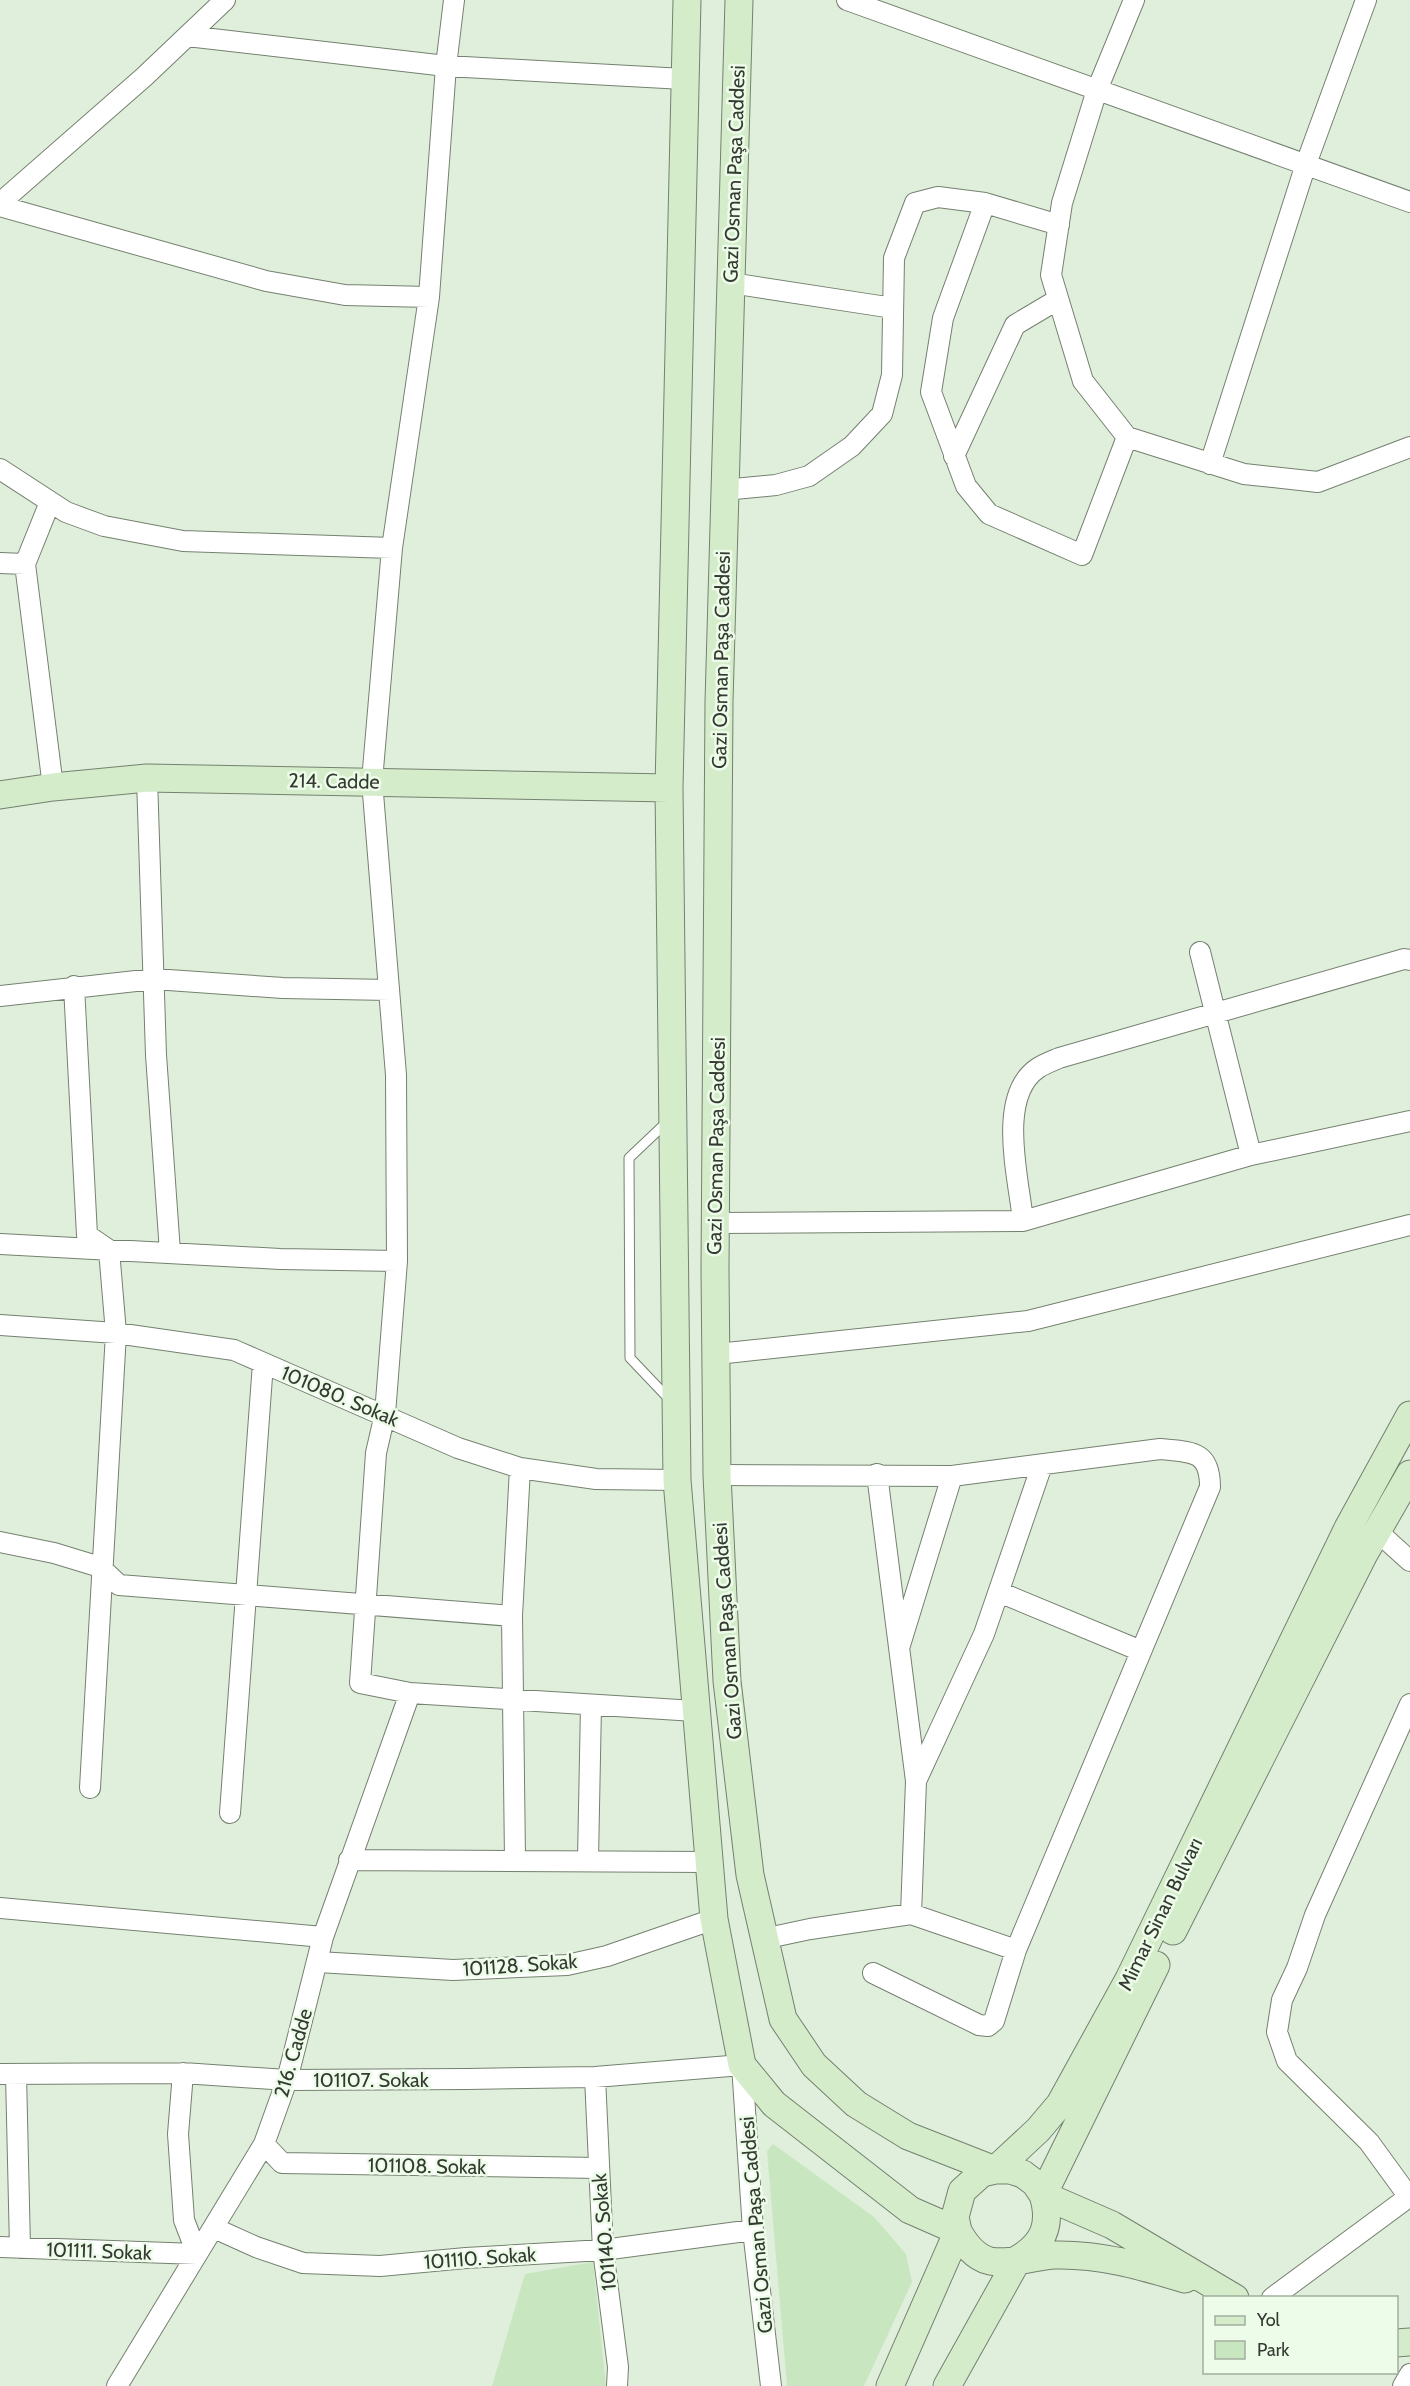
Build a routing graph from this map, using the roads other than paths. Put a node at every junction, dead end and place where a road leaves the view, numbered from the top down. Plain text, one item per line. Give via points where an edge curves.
1 (225, 0) edge
2 (454, 0) edge
3 (687, 0) edge
4 (739, 0) edge
5 (847, 0) edge
6 (1134, 0) edge
7 (1366, 0) edge
8 (187, 36) junction
9 (446, 66) junction
10 (684, 79) junction
11 (1097, 90) junction
12 (1306, 164) junction
13 (1410, 202) edge
14 (985, 203) junction
15 (0, 204) edge
16 (1059, 225) junction
17 (731, 284) junction
18 (429, 297) junction
19 (1057, 300) junction
20 (892, 308) junction
21 (1127, 437) junction
22 (1410, 447) edge
23 (954, 456) junction
24 (1210, 464) junction
25 (0, 469) edge
26 (724, 490) junction
27 (50, 502) junction
28 (392, 548) junction
29 (0, 563) edge
30 (25, 564) junction
31 (147, 778) junction
32 (372, 781) junction
33 (52, 787) junction
34 (669, 788) junction
35 (0, 795) edge
36 (1200, 952) dead end
37 (1410, 960) edge
38 (154, 980) junction
39 (74, 986) junction
40 (389, 990) junction
41 (0, 996) edge
42 (1214, 1013) junction
43 (673, 1117) junction
44 (1410, 1121) edge
45 (1251, 1155) junction
46 (1023, 1221) junction
47 (717, 1224) junction
48 (1410, 1225) edge
49 (0, 1244) edge
50 (109, 1250) junction
51 (170, 1252) junction
52 (397, 1261) junction
53 (0, 1325) edge
54 (116, 1333) junction
55 (717, 1354) junction
56 (264, 1363) junction
57 (676, 1406) junction
58 (385, 1414) junction
59 (1410, 1415) edge
60 (1042, 1465) junction
61 (520, 1468) junction
62 (717, 1474) junction
63 (877, 1474) junction
64 (1410, 1474) edge
65 (952, 1476) junction
66 (677, 1480) junction
67 (1379, 1533) junction
68 (0, 1542) edge
69 (1410, 1561) edge
70 (100, 1567) junction
71 (999, 1592) junction
72 (245, 1594) junction
73 (367, 1603) junction
74 (512, 1616) junction
75 (1141, 1651) junction
76 (898, 1652) junction
77 (410, 1693) junction
78 (513, 1700) junction
79 (1410, 1704) edge
80 (591, 1705) junction
81 (695, 1711) junction
82 (916, 1781) junction
83 (90, 1788) dead end
84 (230, 1813) dead end
85 (349, 1860) junction
86 (515, 1860) junction
87 (588, 1860) junction
88 (708, 1862) junction
89 (0, 1908) edge
90 (911, 1914) junction
91 (714, 1919) junction
92 (323, 1937) junction
93 (763, 1939) junction
94 (1016, 1950) junction
95 (318, 1962) junction
96 (873, 1973) dead end
97 (742, 2065) junction
98 (183, 2073) junction
99 (8, 2074) edge
100 (595, 2077) junction
101 (287, 2080) junction
102 (264, 2144) junction
103 (598, 2168) junction
104 (995, 2170) junction
105 (1043, 2195) junction
106 (1409, 2196) edge
107 (214, 2228) junction
108 (753, 2230) junction
109 (958, 2231) junction
110 (0, 2247) edge
111 (20, 2248) junction
112 (603, 2250) junction
113 (197, 2254) junction
114 (1018, 2259) junction
115 (1225, 2293) edge
116 (1275, 2296) edge
117 (1410, 2374) edge
118 (117, 2386) edge
119 (617, 2386) edge
120 (771, 2386) edge
121 (890, 2386) edge
122 (948, 2386) edge
123 (1403, 2386) edge

1 - 8 street
2 - 9 street
3 - 10 main road, Gazi Osman Paşa Caddesi
4 - 17 main road, Gazi Osman Paşa Caddesi
5 - 11 street
6 - 11 street
7 - 12 street
8 - 9 street
8 - 15 street
9 - 10 street
9 - 18 street
10 - 34 main road, Gazi Osman Paşa Caddesi
11 - 12 street
11 - 16 street via 1062,203
12 - 13 street
12 - 24 street
14 - 16 street
14 - 20 street via 938,197 915,203 894,258
14 - 23 street via 943,318 931,392
15 - 18 street via 266,281 345,295
16 - 19 street via 1050,275
17 - 20 street
17 - 26 main road, Gazi Osman Paşa Caddesi
18 - 28 street
19 - 21 street via 1083,381
19 - 23 street via 1015,325
20 - 26 street via 892,375 882,414 875,422 852,446 809,476 776,485
21 - 23 street via 1082,555 989,514 966,486
21 - 24 street
22 - 24 street via 1318,482 1244,474
25 - 27 street
26 - 47 main road, Gazi Osman Paşa Caddesi
27 - 28 street via 104,526 183,541
27 - 30 street
28 - 32 street
29 - 30 street
30 - 33 street
31 - 32 main road, 214. Cadde
31 - 33 main road, 214. Cadde
31 - 38 street
32 - 34 main road, 214. Cadde
32 - 40 street
33 - 35 main road, 214. Cadde
34 - 43 main road, Gazi Osman Paşa Caddesi
36 - 42 street
37 - 42 street
38 - 39 street
38 - 40 street
38 - 51 street
39 - 41 street
39 - 50 street via 87,1235
40 - 52 street via 396,1075
42 - 45 street
42 - 46 street via 1059,1058 1036,1069 1021,1088 1012,1118
43 - 57 main road, Gazi Osman Paşa Caddesi
43 - 57 lane via 629,1158 630,1358
44 - 45 street
45 - 46 street
46 - 47 street
47 - 55 main road, Gazi Osman Paşa Caddesi
48 - 55 street via 1028,1321
49 - 50 street
50 - 51 street
50 - 54 street
51 - 52 street
52 - 58 street
53 - 54 street, 101080. Sokak
54 - 56 street, 101080. Sokak via 234,1350
54 - 70 street
55 - 62 main road, Gazi Osman Paşa Caddesi
56 - 58 street, 101080. Sokak
56 - 72 street
57 - 66 main road, Gazi Osman Paşa Caddesi
58 - 61 street, 101080. Sokak via 458,1448
58 - 73 street via 376,1454
59 - 104 main road, Mimar Sinan Bulvarı via 1348,1528 1129,1979 1060,2104
60 - 65 street
60 - 71 street
60 - 75 street via 1160,1449 1188,1451 1203,1458 1210,1470 1210,1488
61 - 66 street, 101080. Sokak via 596,1479
61 - 74 street
62 - 63 street
62 - 93 main road, Gazi Osman Paşa Caddesi via 727,1681 750,1875
63 - 65 street
63 - 76 street
64 - 67 main road, Mimar Sinan Bulvarı
65 - 76 street
66 - 81 main road, Gazi Osman Paşa Caddesi
67 - 69 street
67 - 105 main road, Mimar Sinan Bulvarı via 1364,1554 1195,1886
68 - 70 street
70 - 72 street via 119,1585
70 - 83 street
71 - 75 street
71 - 82 street via 984,1635
72 - 73 street
72 - 84 street
73 - 74 street
73 - 77 street via 360,1683
74 - 78 street
75 - 94 street
76 - 82 street
77 - 78 street
77 - 85 street, 216. Cadde
78 - 80 street
78 - 86 street
79 - 106 street via 1315,1915 1282,2000 1277,2032 1287,2061 1369,2142
80 - 81 street
80 - 87 street
81 - 88 main road, Gazi Osman Paşa Caddesi
82 - 90 street
85 - 86 street
85 - 92 street, 216. Cadde
86 - 87 street
87 - 88 street
88 - 91 main road, Gazi Osman Paşa Caddesi
89 - 92 street
90 - 93 street
90 - 94 street
91 - 95 street, 101128. Sokak via 607,1956 567,1965 453,1970
91 - 97 main road, Gazi Osman Paşa Caddesi
92 - 95 street, 216. Cadde
93 - 104 main road, Gazi Osman Paşa Caddesi via 783,2019 814,2065 856,2104 908,2136
94 - 96 street via 994,2021 988,2026
95 - 101 street, 216. Cadde
97 - 100 street, 101107. Sokak
97 - 108 street, Gazi Osman Paşa Caddesi
97 - 109 main road, Gazi Osman Paşa Caddesi via 774,2104 910,2210
98 - 99 street, 101107. Sokak
98 - 101 street, 101107. Sokak
98 - 113 street via 178,2134 184,2220
99 - 111 street
100 - 101 street, 101107. Sokak
100 - 103 street, 101140. Sokak
101 - 102 street, 216. Cadde
102 - 103 street, 101108. Sokak via 282,2163
102 - 107 street, 216. Cadde
103 - 112 street, 101140. Sokak
104 - 105 main road via 1023,2174
104 - 109 main road, Mimar Sinan Bulvarı via 982,2174 962,2191 955,2217
105 - 114 main road via 1047,2225 1041,2240
105 - 115 main road via 1113,2225
106 - 116 street
107 - 112 street, 101110. Sokak via 303,2263 380,2266
107 - 113 street, 216. Cadde
108 - 112 street, 101110. Sokak
108 - 120 street, Gazi Osman Paşa Caddesi
109 - 114 main road via 975,2254 1003,2262
109 - 121 main road, Mimar Sinan Bulvarı
110 - 111 street, 101111. Sokak
111 - 113 street, 101111. Sokak
112 - 119 street, 101140. Sokak
113 - 118 street, 216. Cadde
114 - 115 main road via 1113,2259
114 - 122 main road
117 - 123 street

